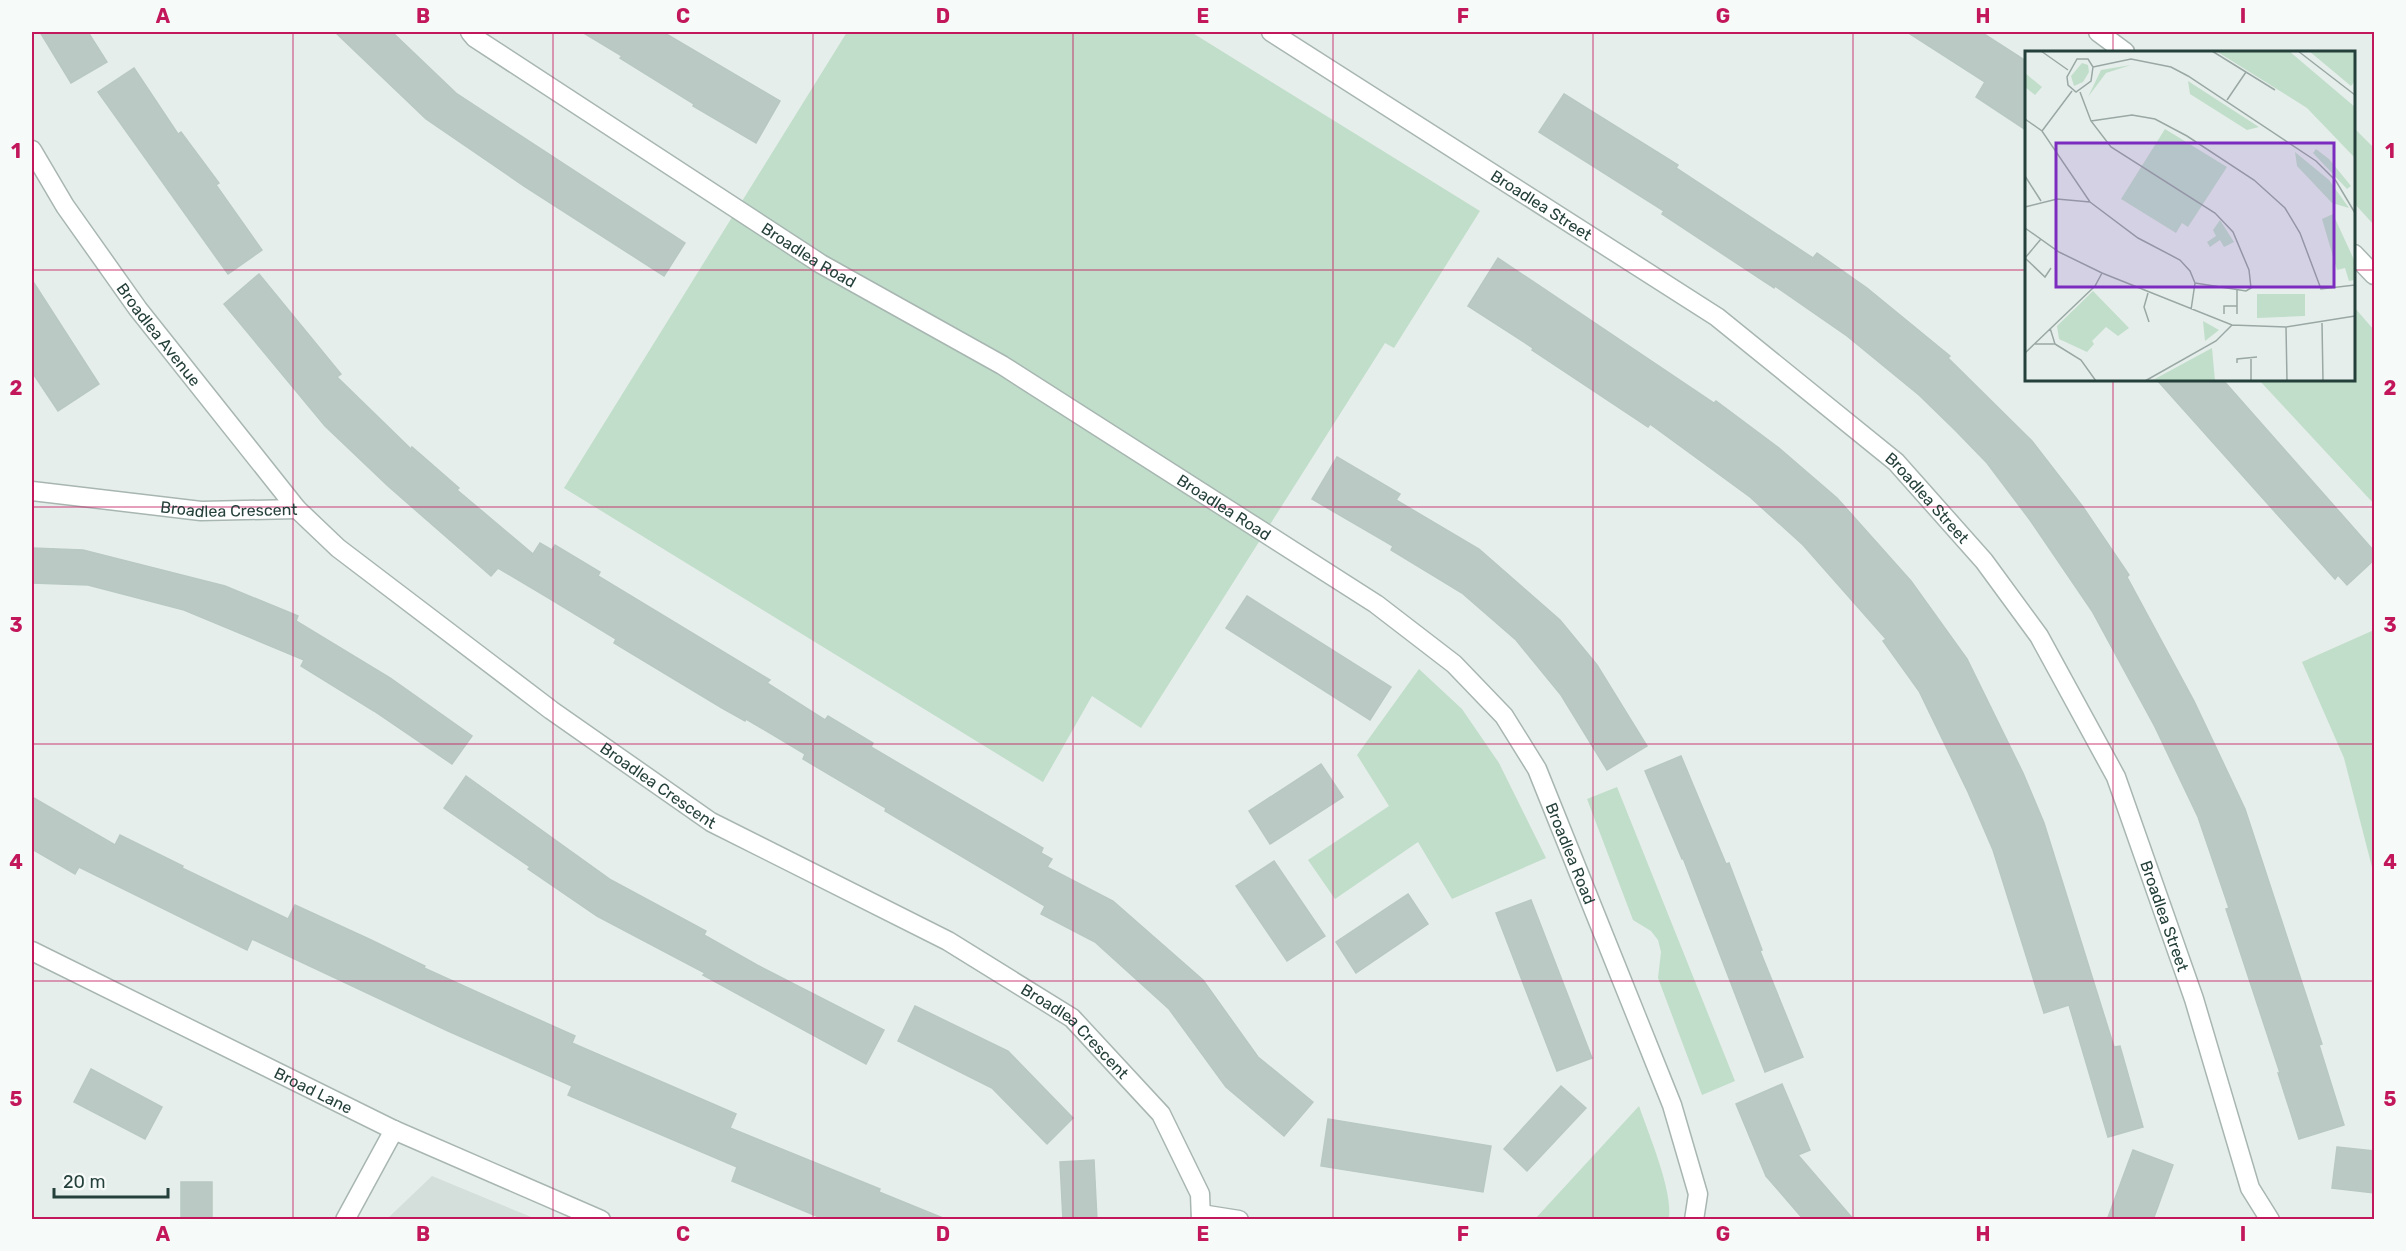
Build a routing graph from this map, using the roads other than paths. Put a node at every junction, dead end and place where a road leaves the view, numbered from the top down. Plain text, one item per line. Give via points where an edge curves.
1 (470, 32) edge
2 (1270, 32) edge
3 (2098, 32) edge
4 (2124, 51) edge
5 (32, 150) edge
6 (2355, 255) edge
7 (2374, 275) edge
8 (32, 491) edge
9 (297, 509) junction
10 (32, 951) edge
11 (394, 1130) junction
12 (1201, 1217) edge
13 (345, 1220) edge
14 (601, 1220) edge
15 (1239, 1220) edge
16 (1694, 1220) edge
17 (2270, 1220) edge

1 - 16 street, Broadlea Road via 821,264 1002,365 1376,604 1454,664 1504,716 1537,769 1672,1105 1698,1194
2 - 17 street, Broadlea Street via 1717,317 1896,462 1984,561 2039,636 2115,777 2194,999 2250,1188
3 - 4 street
5 - 9 street, Broadlea Avenue via 65,206 138,309
6 - 7 street
8 - 9 street, Broadlea Crescent via 201,511
9 - 12 street, Broadlea Crescent via 338,548 551,710 711,822 948,941 1072,1018 1161,1114 1200,1194
10 - 11 street, Broad Lane
11 - 13 street
11 - 14 street, Broad Lane
12 - 15 street

